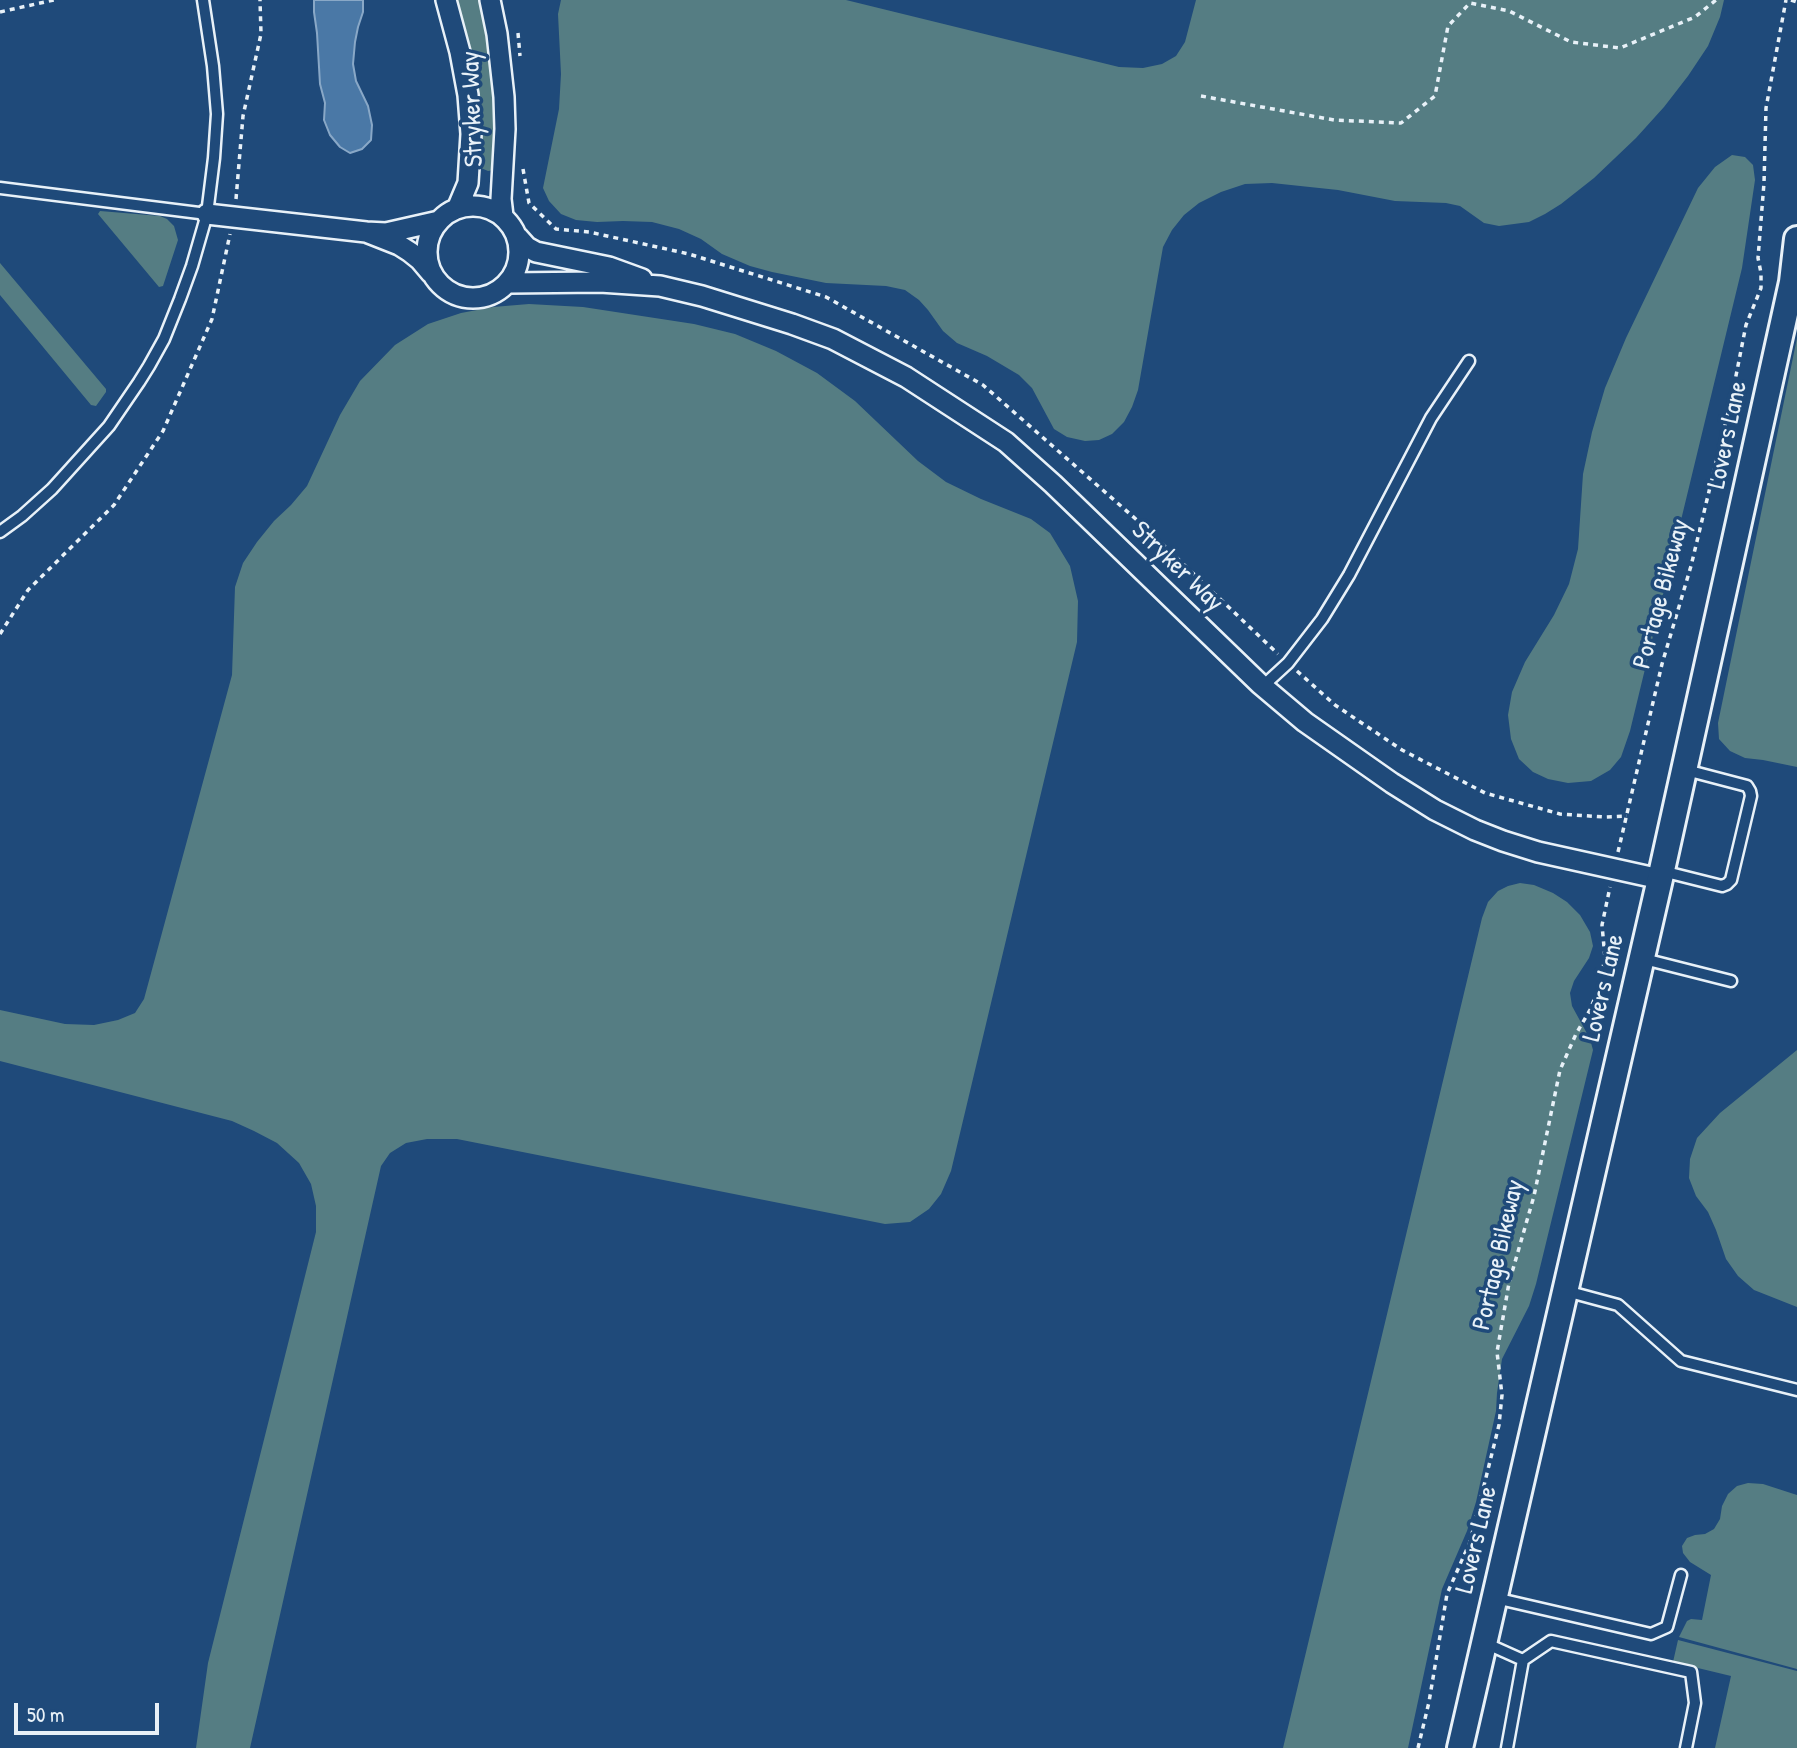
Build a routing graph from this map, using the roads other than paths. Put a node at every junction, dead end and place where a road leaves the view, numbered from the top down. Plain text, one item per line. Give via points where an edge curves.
1 (203, 0) edge
2 (446, 0) edge
3 (490, 0) edge
4 (0, 188) edge
5 (457, 209) junction
6 (207, 214) junction
7 (503, 216) junction
8 (439, 221) junction
9 (366, 232) junction
10 (518, 237) junction
11 (1797, 239) edge
12 (433, 276) junction
13 (509, 283) junction
14 (660, 286) junction
15 (1469, 361) dead end
16 (0, 532) edge
17 (1263, 686) junction
18 (1684, 770) junction
19 (1661, 875) junction
20 (1642, 959) junction
21 (1731, 981) dead end
22 (1565, 1291) junction
23 (1797, 1390) edge
24 (1681, 1575) dead end
25 (1495, 1598) junction
26 (1485, 1642) junction
27 (1523, 1660) junction
28 (1460, 1748) edge
29 (1507, 1748) edge
30 (1686, 1748) edge

1 - 6 lane via 217,114
2 - 5 street, Stryker Way via 460,51 471,134 468,183
3 - 7 street, Stryker Way via 504,97
4 - 6 lane
5 - 7 street, Stryker Way via 480,206
5 - 8 street
6 - 9 street
6 - 16 lane via 164,339 139,382 109,426 63,477
7 - 10 street, Stryker Way
8 - 9 street via 386,233
8 - 12 street via 427,247
9 - 12 street, Stryker Way via 410,252
10 - 13 street via 517,269
10 - 14 street, Stryker Way via 537,252 624,271
11 - 18 street, Lovers Lane via 1789,295
12 - 13 street, Stryker Way via 455,295 469,298 484,298
13 - 14 street, Stryker Way
14 - 17 street, Stryker Way via 744,308 833,339 965,414 1006,442 1053,484
15 - 17 lane via 1431,418 1322,619 1288,663
17 - 19 street, Stryker Way via 1305,722 1392,783 1475,830 1538,852
18 - 19 street, Lovers Lane
18 - 19 lane via 1747,786 1751,796 1727,884
19 - 20 street, Lovers Lane
20 - 21 lane
20 - 22 street, Lovers Lane
22 - 23 lane via 1618,1305 1681,1361
22 - 25 street, Lovers Lane
24 - 25 lane via 1667,1627 1651,1634
25 - 26 street, Lovers Lane
26 - 27 lane
26 - 28 street, Lovers Lane
27 - 29 lane
27 - 30 lane via 1551,1641 1691,1672 1695,1703

